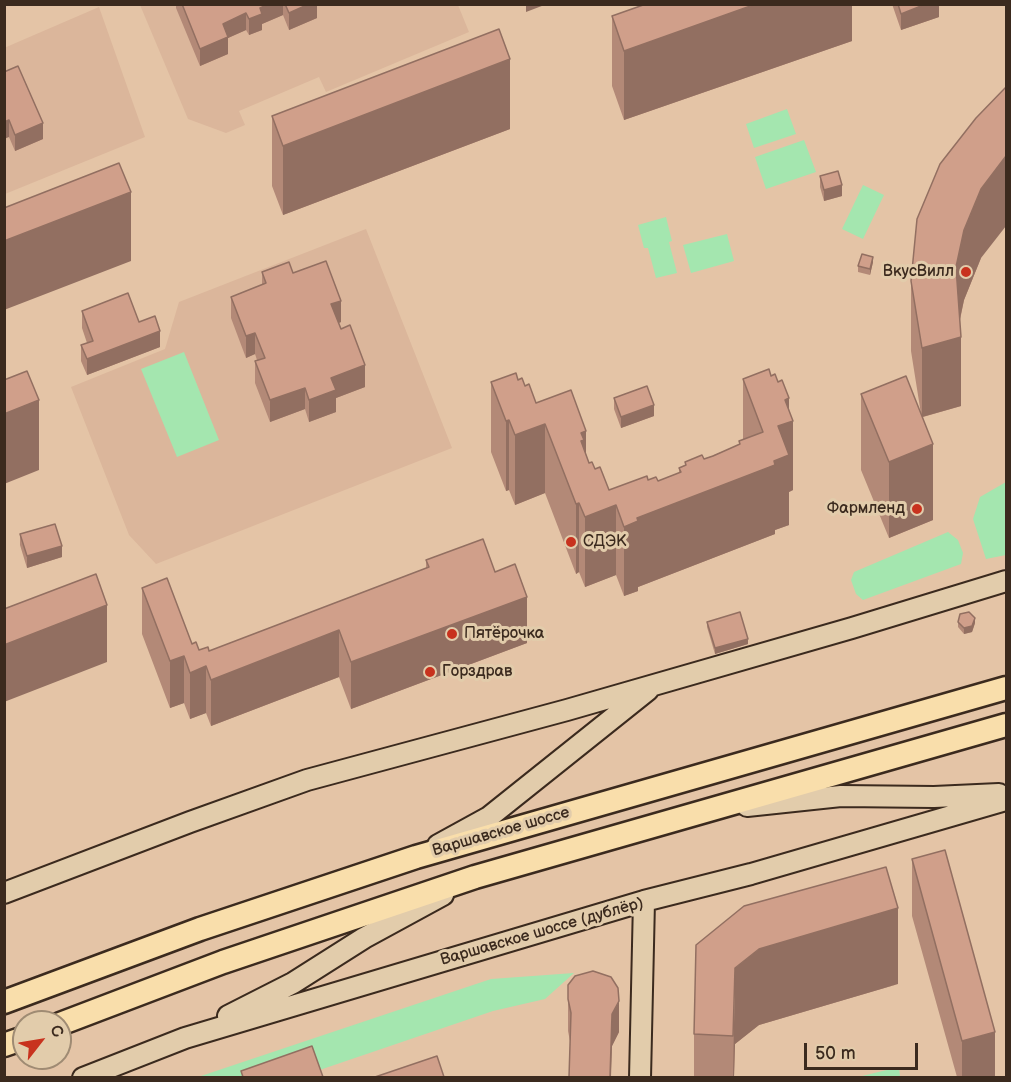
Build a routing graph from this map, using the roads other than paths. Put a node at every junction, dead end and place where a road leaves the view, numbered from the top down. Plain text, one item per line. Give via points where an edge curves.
1 (1006, 581) edge
2 (654, 685) junction
3 (1006, 688) edge
4 (1006, 725) edge
5 (1006, 794) edge
6 (1006, 800) edge
7 (714, 810) junction
8 (416, 857) junction
9 (475, 877) junction
10 (4, 893) edge
11 (644, 902) junction
12 (4, 1002) edge
13 (72, 1019) edge
14 (185, 1038) junction
15 (83, 1077) edge
16 (640, 1077) edge

1 - 2 main road
2 - 8 main road via 489,817
2 - 10 main road via 307,780
3 - 8 main road, Варшавское шоссе
4 - 7 main road
5 - 7 main road via 841,796
6 - 11 main road, Варшавское шоссе (дублёр)
7 - 9 main road
8 - 12 main road, Варшавское шоссе via 200,929
9 - 13 main road via 223,962
9 - 14 main road via 293,982
11 - 14 main road, Варшавское шоссе (дублёр)
11 - 16 main road
14 - 15 main road, Варшавское шоссе (дублёр)

